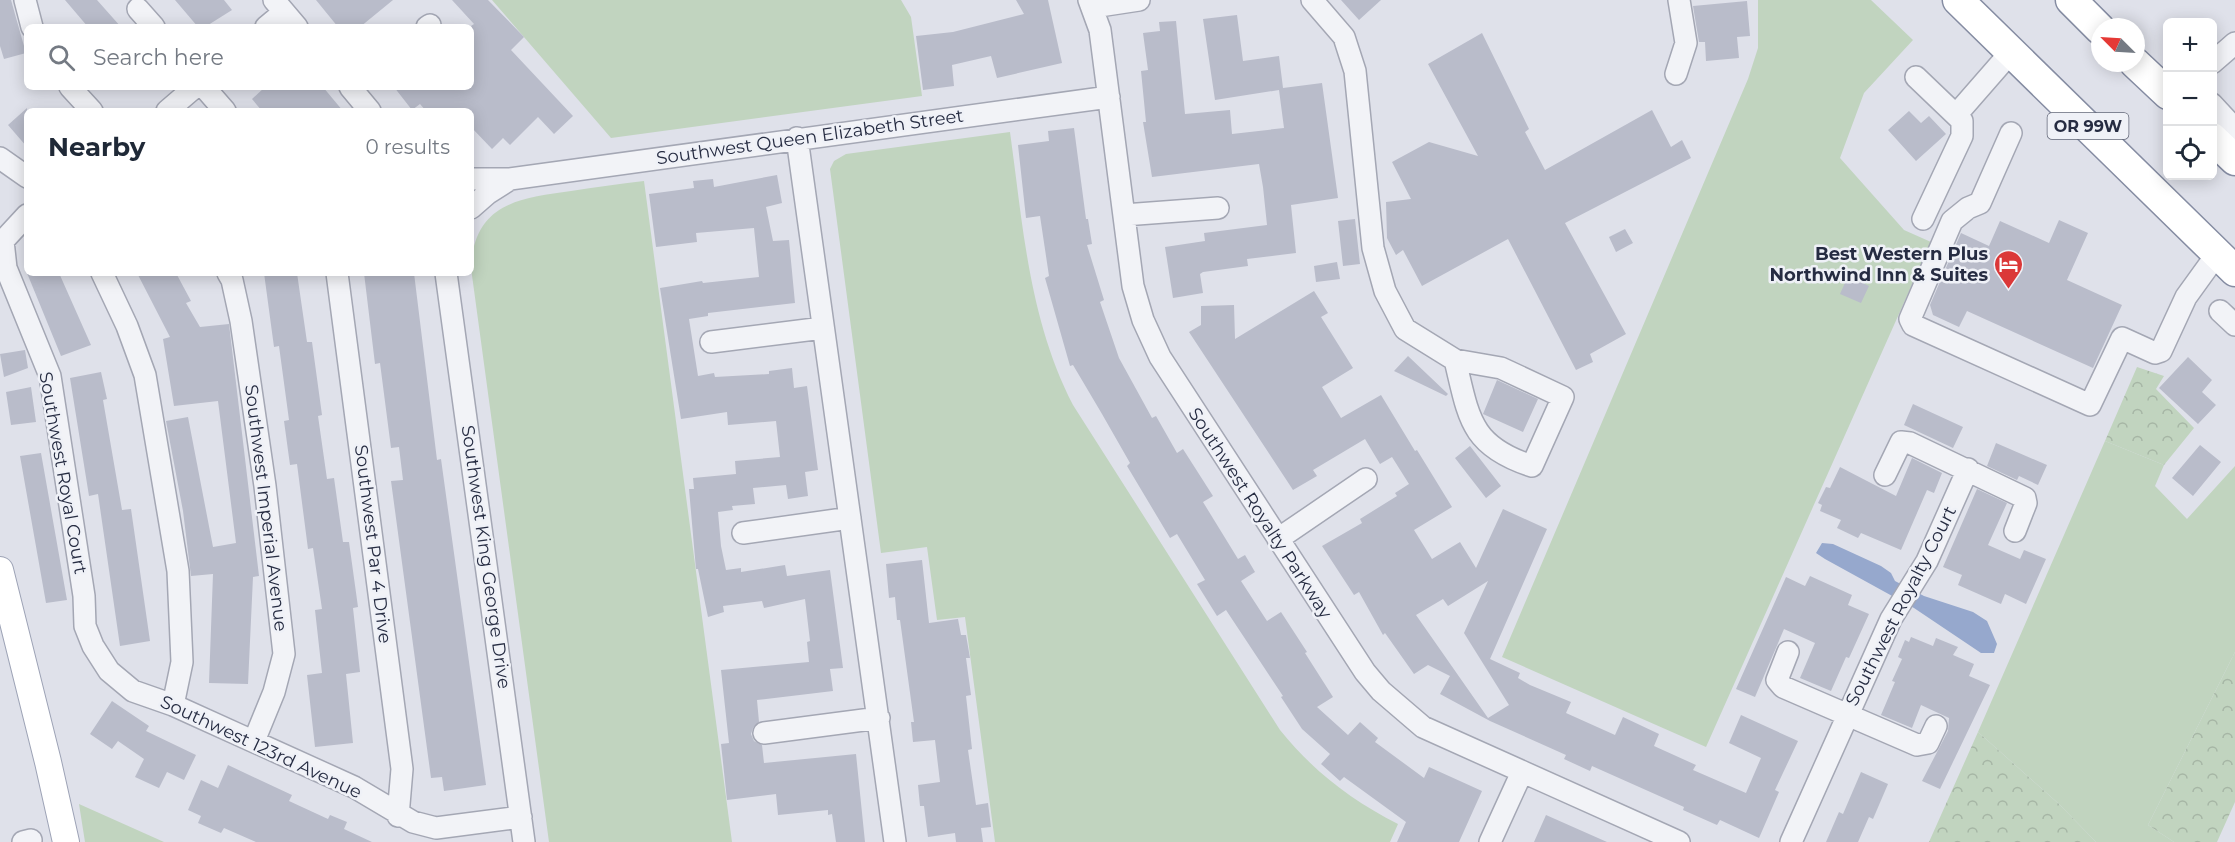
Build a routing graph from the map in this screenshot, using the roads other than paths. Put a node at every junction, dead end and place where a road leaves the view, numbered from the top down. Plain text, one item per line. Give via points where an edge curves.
1 (25, 0) edge
2 (1139, 0) edge
3 (1312, 0) edge
4 (1679, 0) edge
5 (1958, 0) edge
6 (2071, 0) edge
7 (1091, 4) edge
8 (138, 9) dead end
9 (285, 13) edge
10 (2091, 20) edge
11 (31, 24) edge
12 (151, 24) edge
13 (270, 24) edge
14 (2235, 43) edge
15 (2011, 52) junction
16 (2217, 61) edge
17 (2145, 66) edge
18 (2163, 71) edge
19 (2145, 72) edge
20 (1676, 74) dead end
21 (1916, 77) dead end
22 (2163, 89) edge
23 (73, 90) edge
24 (192, 90) edge
25 (207, 90) edge
26 (355, 90) edge
27 (1109, 97) junction
28 (89, 108) edge
29 (170, 108) edge
30 (222, 108) edge
31 (368, 108) edge
32 (2217, 109) edge
33 (1956, 115) junction
34 (2235, 129) edge
35 (2011, 133) dead end
36 (797, 138) junction
37 (2217, 143) edge
38 (0, 158) edge
39 (2235, 160) edge
40 (24, 175) edge
41 (474, 179) edge
42 (510, 179) junction
43 (474, 205) edge
44 (1218, 208) dead end
45 (1124, 215) junction
46 (24, 218) edge
47 (1923, 219) dead end
48 (2226, 262) edge
49 (103, 276) edge
50 (230, 276) edge
51 (337, 276) edge
52 (446, 276) edge
53 (823, 328) junction
54 (711, 342) dead end
55 (1455, 360) junction
56 (1968, 469) junction
57 (1885, 475) dead end
58 (1366, 479) dead end
59 (850, 518) junction
60 (2015, 531) dead end
61 (743, 533) dead end
62 (1278, 539) junction
63 (1, 577) edge
64 (1788, 652) dead end
65 (109, 671) joint
66 (173, 705) junction
67 (1846, 714) junction
68 (879, 718) junction
69 (1936, 726) dead end
70 (764, 733) dead end
71 (254, 741) junction
72 (1522, 772) junction
73 (398, 816) junction
74 (521, 817) junction
75 (66, 842) edge
76 (524, 842) edge
77 (894, 842) edge
78 (1491, 842) edge
79 (1679, 842) edge
80 (1791, 842) edge

1 - 11 street
2 - 7 street
3 - 55 street via 1344,37 1355,71 1373,248 1385,291 1405,329
4 - 20 street via 1686,43
5 - 15 highway, OR 99W
6 - 10 highway
7 - 27 street, Southwest Royalty Parkway via 1100,30
8 - 12 street
9 - 13 street
14 - 16 street
15 - 33 street
15 - 48 highway, OR 99W
17 - 18 street
19 - 22 highway
21 - 33 street
23 - 28 street
24 - 29 street
25 - 30 street
26 - 31 street
27 - 36 street, Southwest Queen Elizabeth Street
27 - 45 street, Southwest Royalty Parkway
32 - 34 street
33 - 47 street via 1962,121 1962,136
35 - 48 street via 1980,203 1952,221 1910,319 1913,325 2090,405 2122,338 2156,353 2161,351 2186,297
36 - 42 street, Southwest Queen Elizabeth Street
36 - 53 street
37 - 39 highway
38 - 40 street
41 - 42 street, Southwest Queen Elizabeth Street
42 - 43 street, Southwest Queen Elizabeth Street
44 - 45 street
45 - 62 street, Southwest Royalty Parkway via 1133,285 1160,357
46 - 65 street, Southwest Royal Court via 3,241 6,268 50,376 84,596 85,626
49 - 66 street via 145,375 178,571 182,662
50 - 71 street, Southwest Imperial Avenue via 241,321 265,486 284,654
51 - 73 street, Southwest Par 4 Drive via 402,769
52 - 74 street, Southwest King George Drive
53 - 54 street
53 - 59 street
55 - 55 street via 1468,414 1477,432 1493,449 1532,466 1563,397 1501,368
56 - 57 street via 1905,442 1897,447
56 - 60 street via 2025,498
56 - 67 street, Southwest Royalty Court via 1919,576 1899,603
58 - 62 street
59 - 61 street
59 - 68 street
62 - 72 street, Southwest Royalty Parkway via 1381,692 1423,727
63 - 75 main road
64 - 67 street via 1778,674 1779,683
65 - 66 street, Southwest 123rd Avenue via 133,691
66 - 71 street, Southwest 123rd Avenue
67 - 69 street via 1924,746
67 - 80 street, Southwest Royalty Court
68 - 70 street
68 - 77 street
71 - 73 street, Southwest 123rd Avenue via 354,787
72 - 78 street
72 - 79 street, Southwest Royalty Parkway
73 - 74 street, Southwest 123rd Avenue via 436,828
74 - 76 street, Southwest King George Drive

